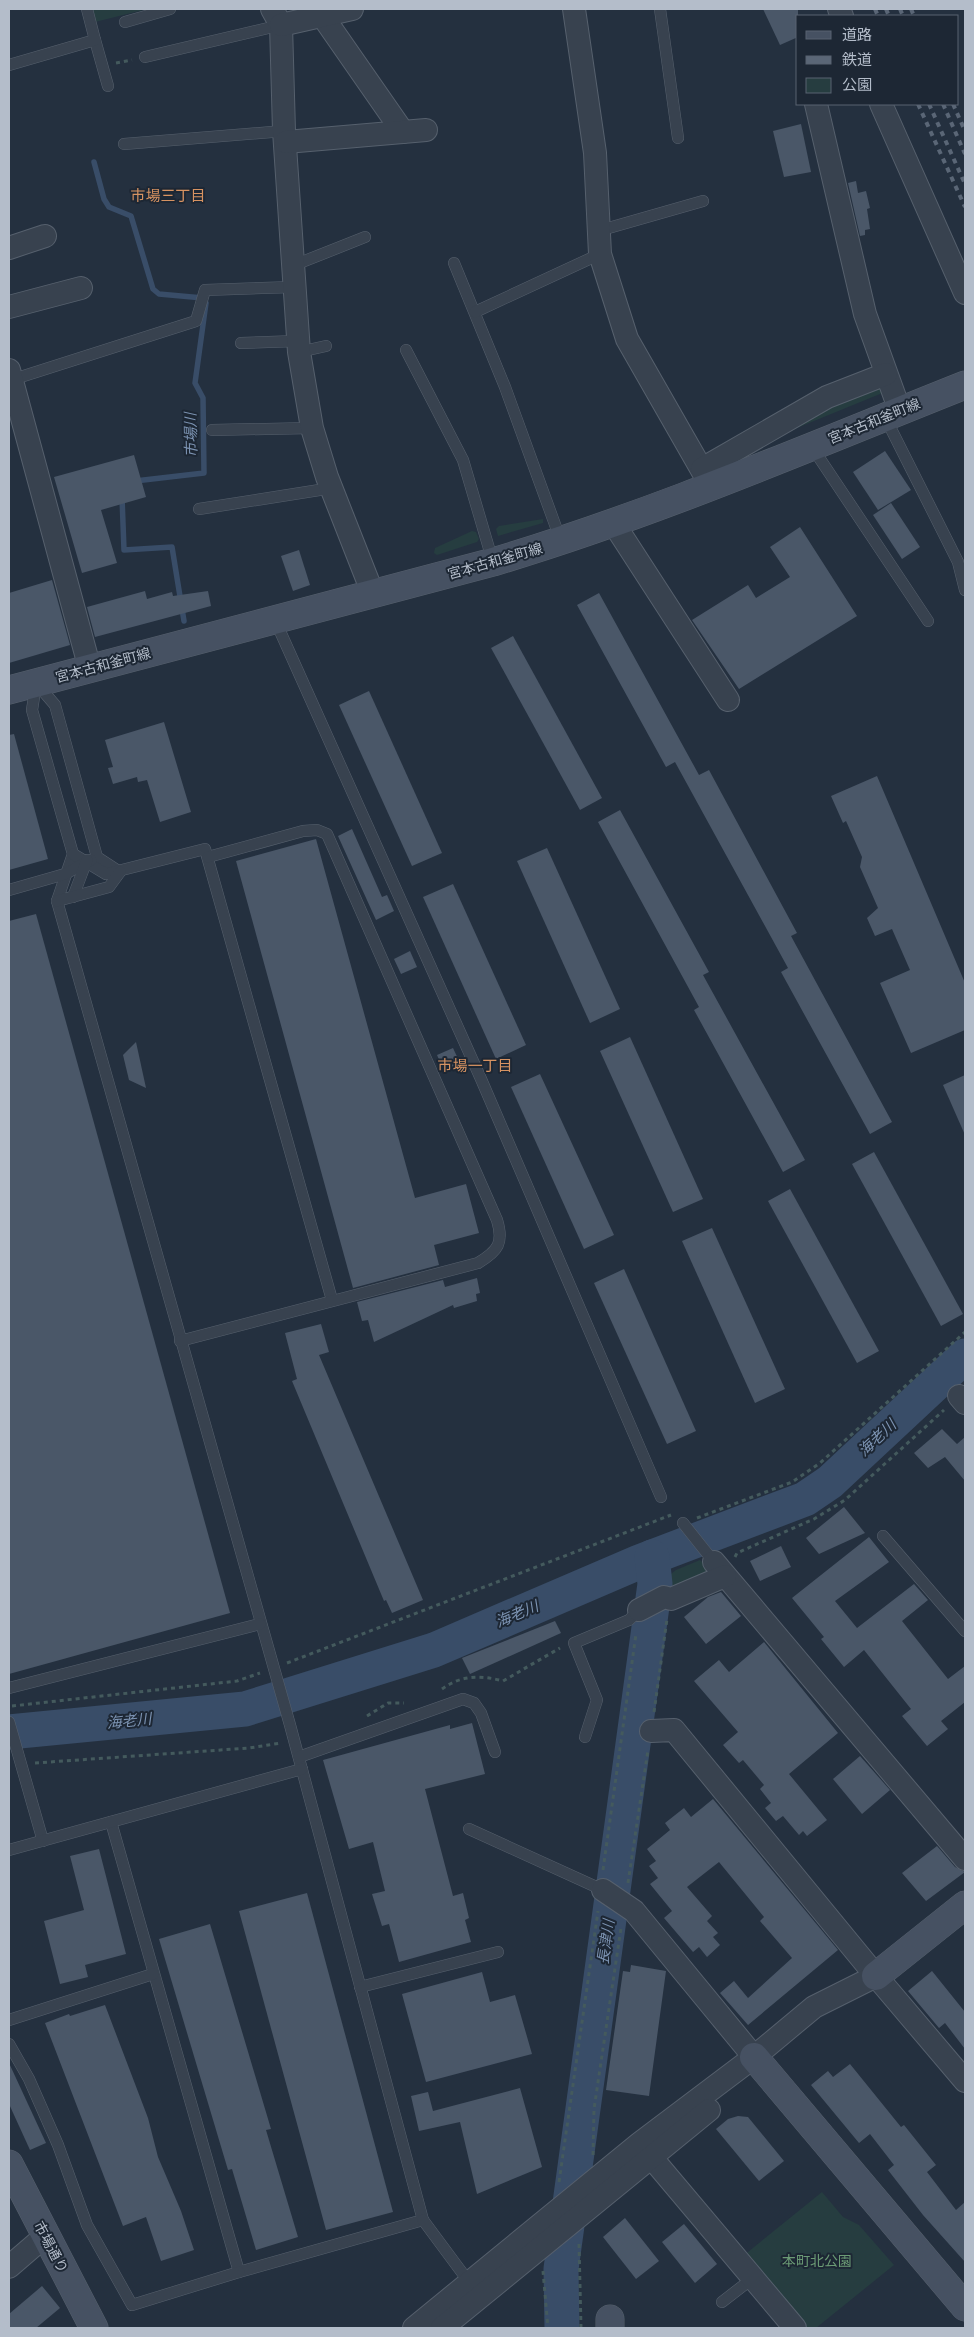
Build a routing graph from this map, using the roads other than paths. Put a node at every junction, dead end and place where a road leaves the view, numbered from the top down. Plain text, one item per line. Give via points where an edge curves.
1 (87, 9) edge
2 (170, 9) edge
3 (352, 9) edge
4 (574, 9) edge
5 (660, 9) edge
6 (321, 14) junction
7 (277, 17) edge
8 (125, 22) dead end
9 (95, 40) junction
10 (145, 57) road end
11 (9, 65) edge
12 (108, 86) dead end
13 (816, 105) edge
14 (881, 105) edge
15 (426, 130) dead end
16 (403, 132) junction
17 (285, 136) junction
18 (678, 138) dead end
19 (124, 144) dead end
20 (703, 201) dead end
21 (598, 231) junction
22 (45, 236) dead end
23 (365, 237) dead end
24 (9, 248) edge
25 (600, 254) junction
26 (454, 263) dead end
27 (293, 277) junction
28 (81, 288) dead end
29 (965, 293) edge
30 (9, 308) edge
31 (475, 312) junction
32 (241, 343) dead end
33 (326, 346) dead end
34 (298, 347) junction
35 (406, 350) dead end
36 (886, 374) junction
37 (10, 375) edge
38 (965, 385) edge
39 (893, 414) junction
40 (312, 428) junction
41 (212, 430) dead end
42 (812, 446) junction
43 (706, 478) junction
44 (332, 488) junction
45 (198, 509) dead end
46 (614, 524) junction
47 (561, 542) junction
48 (493, 562) junction
49 (965, 590) edge
50 (373, 594) junction
51 (275, 619) junction
52 (928, 621) dead end
53 (90, 669) junction
54 (36, 683) junction
55 (9, 690) edge
56 (728, 700) dead end
57 (93, 842) junction
58 (73, 854) junction
59 (97, 857) junction
60 (208, 857) junction
61 (86, 863) junction
62 (120, 872) junction
63 (66, 874) junction
64 (9, 890) edge
65 (73, 897) junction
66 (57, 901) junction
67 (332, 1300) junction
68 (180, 1341) junction
69 (661, 1497) dead end
70 (683, 1523) road end
71 (883, 1536) dead end
72 (719, 1569) junction
73 (641, 1608) joint
74 (260, 1624) junction
75 (965, 1632) edge
76 (9, 1688) edge
77 (9, 1722) edge
78 (651, 1731) dead end
79 (585, 1737) dead end
80 (495, 1752) dead end
81 (299, 1757) junction
82 (302, 1770) junction
83 (111, 1822) junction
84 (469, 1829) dead end
85 (43, 1841) junction
86 (9, 1850) edge
87 (965, 1860) edge
88 (612, 1895) joint
89 (965, 1905) edge
90 (498, 1952) dead end
91 (153, 1974) junction
92 (876, 1976) junction
93 (360, 1987) junction
94 (9, 2020) edge
95 (9, 2044) edge
96 (758, 2062) junction
97 (965, 2080) edge
98 (651, 2156) junction
99 (9, 2164) edge
100 (581, 2202) junction
101 (423, 2220) junction
102 (45, 2236) junction
103 (9, 2267) edge
104 (239, 2272) junction
105 (753, 2278) junction
106 (469, 2282) junction
107 (722, 2302) dead end
108 (965, 2307) edge
109 (787, 2326) edge
110 (94, 2328) edge
111 (414, 2328) edge
112 (442, 2328) edge

1 - 9 lane
2 - 8 lane
3 - 6 street
4 - 21 street via 596,153
5 - 18 lane
6 - 7 street
6 - 16 street
7 - 10 lane
7 - 17 street
9 - 11 lane
9 - 12 lane
13 - 36 street via 865,314
14 - 29 street
15 - 16 street
16 - 17 street
17 - 19 lane
17 - 27 street
20 - 21 lane
21 - 25 street
22 - 24 street
23 - 27 lane
25 - 31 lane
25 - 43 street via 626,339
26 - 31 lane
27 - 34 street
27 - 37 lane via 205,290 196,321
28 - 30 street
31 - 47 lane
32 - 34 lane
33 - 34 lane
34 - 40 street
35 - 48 lane via 463,460
36 - 39 street
36 - 43 street via 827,397
37 - 53 street
38 - 39 street, 宮本古和釜町線
39 - 42 street, 宮本古和釜町線
39 - 49 lane via 958,562
40 - 41 lane
40 - 44 street
42 - 43 street, 宮本古和釜町線
42 - 52 lane
43 - 46 street, 宮本古和釜町線
44 - 45 lane
44 - 50 street
46 - 47 street, 宮本古和釜町線
46 - 56 street
47 - 48 street, 宮本古和釜町線
48 - 50 street, 宮本古和釜町線
50 - 51 street, 宮本古和釜町線
51 - 53 street, 宮本古和釜町線
51 - 69 lane via 484,1088
53 - 54 street, 宮本古和釜町線
54 - 55 street, 宮本古和釜町線
54 - 57 lane via 55,705
54 - 58 lane via 32,710
57 - 59 lane
57 - 61 lane
58 - 61 lane
58 - 63 lane
59 - 61 lane
59 - 62 lane
60 - 62 lane via 205,849
60 - 67 lane
60 - 67 lane via 303,831 317,830 327,834 501,1232 500,1243 492,1255 478,1263
61 - 62 lane via 106,874
61 - 63 lane
61 - 65 lane
62 - 65 lane via 109,887
63 - 64 lane
63 - 66 lane
65 - 66 lane
66 - 68 lane
67 - 68 lane
68 - 74 lane
70 - 72 lane
71 - 75 lane
72 - 73 street via 671,1599 664,1597
72 - 87 street
73 - 79 lane via 629,1620 574,1643 597,1700
74 - 76 lane
74 - 81 lane
77 - 85 lane
78 - 92 street via 674,1730
80 - 81 lane via 481,1713 474,1703 463,1699
81 - 82 lane
82 - 83 lane
82 - 93 lane
83 - 85 lane
83 - 91 lane
84 - 88 lane
85 - 86 lane
88 - 96 street via 634,1911
89 - 92 street
90 - 93 lane
91 - 94 lane
91 - 104 lane
92 - 96 street
92 - 97 street
93 - 101 lane
95 - 104 lane via 33,2087 58,2145 87,2226 132,2305
96 - 98 street
96 - 100 street
96 - 108 street
98 - 100 street
98 - 105 street
99 - 102 street, 市場通り
100 - 106 street via 543,2222
100 - 112 street via 542,2254
101 - 104 lane
101 - 106 lane
102 - 103 street
102 - 110 street, 市場通り
105 - 107 lane
105 - 109 street
106 - 111 street

